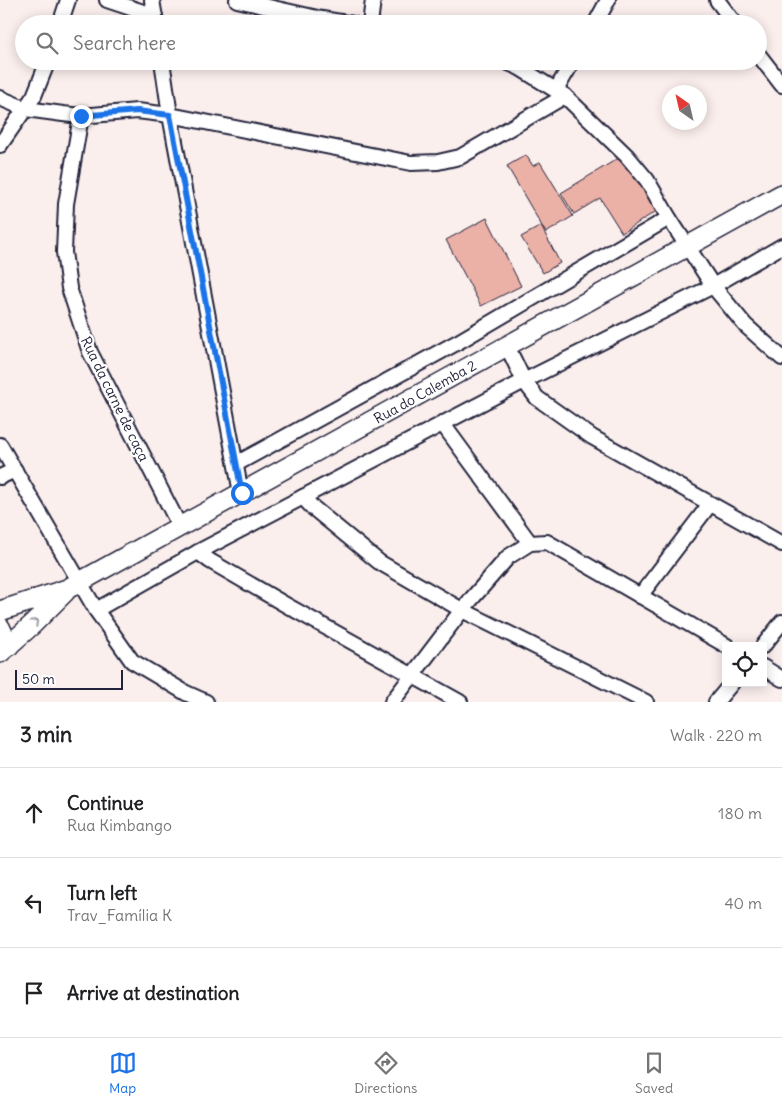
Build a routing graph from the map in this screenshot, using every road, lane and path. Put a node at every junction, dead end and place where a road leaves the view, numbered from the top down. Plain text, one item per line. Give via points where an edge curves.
1 (68, 0) edge
2 (107, 0) edge
3 (152, 0) edge
4 (242, 0) edge
5 (373, 0) edge
6 (608, 0) edge
7 (717, 0) edge
8 (63, 15) edge
9 (144, 15) edge
10 (155, 15) edge
11 (305, 15) edge
12 (371, 15) edge
13 (600, 15) edge
14 (728, 15) edge
15 (767, 66) edge
16 (44, 70) edge
17 (163, 70) edge
18 (523, 70) edge
19 (569, 70) edge
20 (782, 85) edge
21 (560, 93) junction
22 (0, 98) edge
23 (26, 109) junction
24 (170, 115) junction
25 (81, 116) junction
26 (0, 145) edge
27 (782, 194) edge
28 (669, 218) junction
29 (687, 246) junction
30 (782, 246) edge
31 (713, 286) junction
32 (507, 346) junction
33 (782, 358) edge
34 (524, 381) junction
35 (442, 424) junction
36 (0, 445) edge
37 (236, 464) junction
38 (15, 470) junction
39 (0, 477) edge
40 (242, 493) junction
41 (302, 496) junction
42 (710, 504) junction
43 (180, 527) junction
44 (530, 543) junction
45 (782, 544) edge
46 (198, 552) junction
47 (74, 586) junction
48 (640, 596) junction
49 (96, 610) junction
50 (462, 610) junction
51 (0, 611) edge
52 (782, 622) edge
53 (0, 627) edge
54 (766, 642) edge
55 (722, 644) edge
56 (4, 649) edge
57 (767, 670) edge
58 (412, 674) junction
59 (782, 679) edge
60 (729, 687) edge
61 (206, 702) edge
62 (392, 702) edge
63 (460, 702) edge
64 (646, 702) edge
65 (716, 702) edge

1 - 8 street
2 - 9 street
3 - 10 street
4 - 11 street
5 - 12 street
6 - 13 street
7 - 14 street
15 - 20 street
16 - 23 street
17 - 24 street
18 - 21 street
19 - 21 street
21 - 24 street via 460,158 438,162 410,163
21 - 28 street via 627,156 647,180
22 - 23 street
23 - 25 street
23 - 26 street
24 - 25 street via 137,111
24 - 37 street
25 - 43 street, Rua da carne de caça via 66,204 64,252 69,288 90,352
27 - 29 main road, Rua do Calemba 2
28 - 29 street
28 - 37 street via 458,342
29 - 31 street
29 - 32 main road, Rua do Calemba 2
30 - 31 street
31 - 33 street via 745,325
31 - 34 street
32 - 34 street
32 - 40 main road, Rua do Calemba 2
34 - 35 street
34 - 42 street via 538,398 592,436
35 - 41 street
35 - 44 street
36 - 38 street
37 - 40 street
38 - 39 street
38 - 47 street
40 - 43 main road, Rua do Calemba 2
41 - 46 street
41 - 50 street via 379,562
42 - 45 street
42 - 48 street
43 - 47 main road, Rua do Calemba 2
44 - 48 street via 547,542
44 - 50 street via 508,557
46 - 49 street
46 - 58 street
47 - 49 street
47 - 51 main road, Rua do Calemba 2
56 -> 47 main road, Rua do Calemba 2
48 - 55 street
49 - 61 street via 132,661
50 - 58 street
50 - 64 street
52 - 54 street
53 - 56 main road
57 - 59 street
58 - 62 street
58 - 63 street
60 - 65 street

